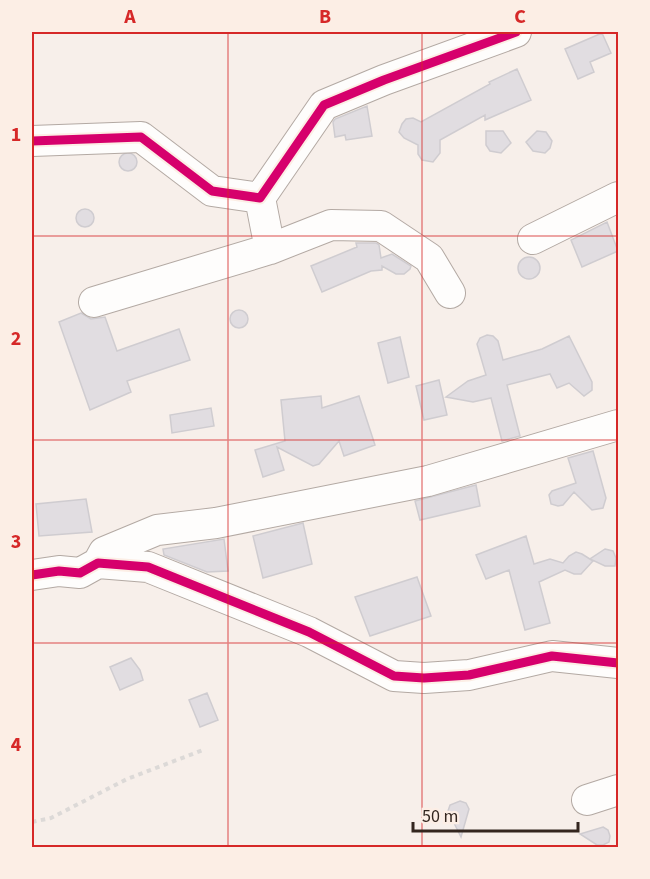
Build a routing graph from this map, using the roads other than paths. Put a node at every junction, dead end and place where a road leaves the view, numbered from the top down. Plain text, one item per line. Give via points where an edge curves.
1 (516, 32) edge
2 (32, 141) edge
3 (260, 198) junction
4 (618, 198) edge
5 (533, 239) dead end
6 (270, 249) junction
7 (450, 294) dead end
8 (94, 302) dead end
9 (618, 425) edge
10 (98, 563) junction
11 (32, 575) edge
12 (618, 663) edge
13 (618, 789) edge
14 (587, 800) dead end

1 - 3 street via 324,105
2 - 3 street via 141,137 212,190
3 - 6 street
4 - 5 street
6 - 7 street via 331,225 381,226 429,258
6 - 8 street
9 - 10 street via 428,481 216,523 157,530 104,552
10 - 11 street via 80,573
10 - 12 street via 148,567 309,632 394,676 469,675 552,656
13 - 14 street

